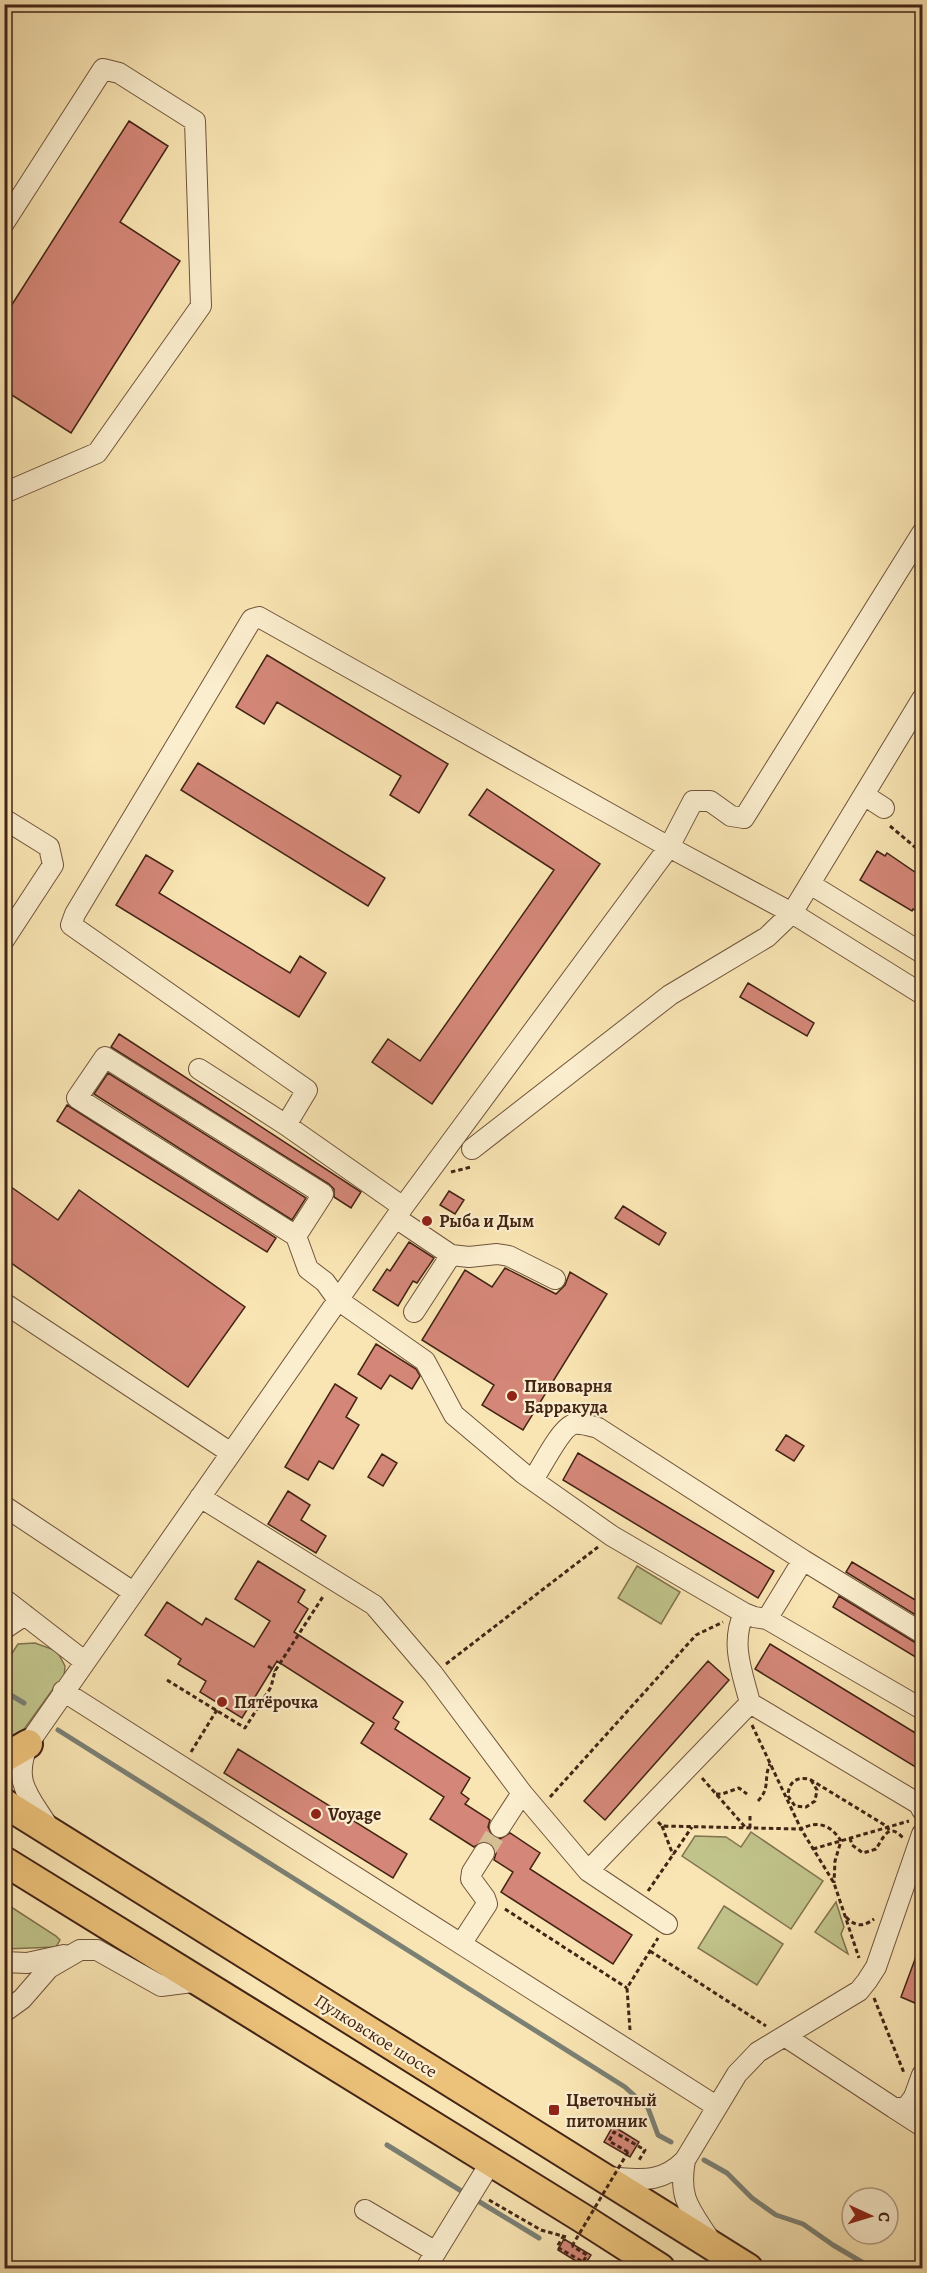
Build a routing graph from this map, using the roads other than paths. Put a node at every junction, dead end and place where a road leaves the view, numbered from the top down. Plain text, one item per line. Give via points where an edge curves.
1 (4, 223) edge
2 (4, 493) edge
3 (922, 533) edge
4 (922, 699) edge
5 (864, 795) junction
6 (885, 816) road end
7 (4, 819) edge
8 (669, 847) junction
9 (810, 884) junction
10 (792, 913) junction
11 (4, 940) edge
12 (922, 953) edge
13 (922, 994) edge
14 (199, 1069) dead end
15 (286, 1125) junction
16 (472, 1149) dead end
17 (400, 1212) junction
18 (296, 1236) junction
19 (451, 1255) junction
20 (555, 1279) dead end
21 (338, 1300) junction
22 (4, 1303) edge
23 (414, 1312) dead end
24 (231, 1453) junction
25 (533, 1480) junction
26 (200, 1497) junction
27 (4, 1506) edge
28 (803, 1560) junction
29 (133, 1592) junction
30 (4, 1599) edge
31 (744, 1613) junction
32 (25, 1615) junction
33 (767, 1619) junction
34 (4, 1629) edge
35 (922, 1633) edge
36 (84, 1661) junction
37 (63, 1691) junction
38 (750, 1703) junction
39 (922, 1709) edge
40 (16, 1751) edge
41 (522, 1793) junction
42 (4, 1803) edge
43 (919, 1821) edge
44 (500, 1827) tunnel mouth
45 (50, 1831) junction
46 (484, 1853) tunnel mouth
47 (4, 1861) edge
48 (588, 1871) junction
49 (667, 1924) road end
50 (461, 1944) junction
51 (70, 1954) junction
52 (4, 1962) edge
53 (200, 1981) junction
54 (4, 2012) edge
55 (786, 2037) junction
56 (922, 2075) edge
57 (716, 2106) junction
58 (894, 2108) junction
59 (922, 2126) edge
60 (685, 2160) junction
61 (491, 2162) junction
62 (598, 2176) junction
63 (365, 2210) dead end
64 (716, 2248) junction
65 (431, 2260) edge
66 (660, 2268) edge
67 (748, 2268) edge

1 - 2 street via 103,69 119,73 195,121 201,306 97,453
3 - 8 street via 744,818 731,816 710,801 693,801
4 - 5 street
5 - 6 street
5 - 9 street
7 - 11 street via 49,847 52,865
8 - 10 street
8 - 15 street via 259,617 252,619 71,925 307,1090
8 - 17 street
9 - 10 street
9 - 12 street
10 - 13 street
10 - 16 street via 767,937 670,995
14 - 15 street
15 - 17 street
17 - 19 street
17 - 21 street
18 - 18 street via 323,1194 105,1057 77,1098
18 - 21 street via 308,1269 325,1282
19 - 20 street via 509,1256
19 - 23 street
21 - 24 street
21 - 25 street via 425,1361 454,1415
22 - 24 street
24 - 26 street
25 - 28 street via 564,1431 573,1424 586,1424
25 - 31 street via 612,1536
26 - 29 street
26 - 41 street via 374,1605 433,1674
27 - 29 street
28 - 33 street
28 - 35 street
29 - 36 street
30 - 32 street
31 - 33 street
31 - 38 street via 736,1644
32 - 34 street
32 - 36 street
33 - 39 street
36 - 37 street
37 - 40 street
37 - 50 street
38 - 43 street via 919,1804
38 - 48 street
40 - 45 street via 21,1781
41 - 44 street
41 - 48 street
42 - 45 highway, Пулковское шоссе
43 - 55 street via 876,1967 867,1982
45 - 62 highway, Пулковское шоссе
46 - 50 street via 471,1879 487,1904
47 - 53 highway
48 - 49 street
50 - 57 street
51 - 52 street via 27,1963
51 - 53 street via 97,1950 161,1986
51 - 54 street via 49,1968 22,2000
53 - 61 highway
55 - 57 street via 758,2052 736,2074
55 - 58 street
56 - 58 street via 906,2108
57 - 60 street
58 - 59 street
60 - 62 street via 664,2176 648,2180
60 - 64 street via 685,2201
61 - 65 street
61 - 66 highway
62 - 64 highway, Пулковское шоссе
63 - 65 street
64 - 67 highway, Пулковское шоссе

